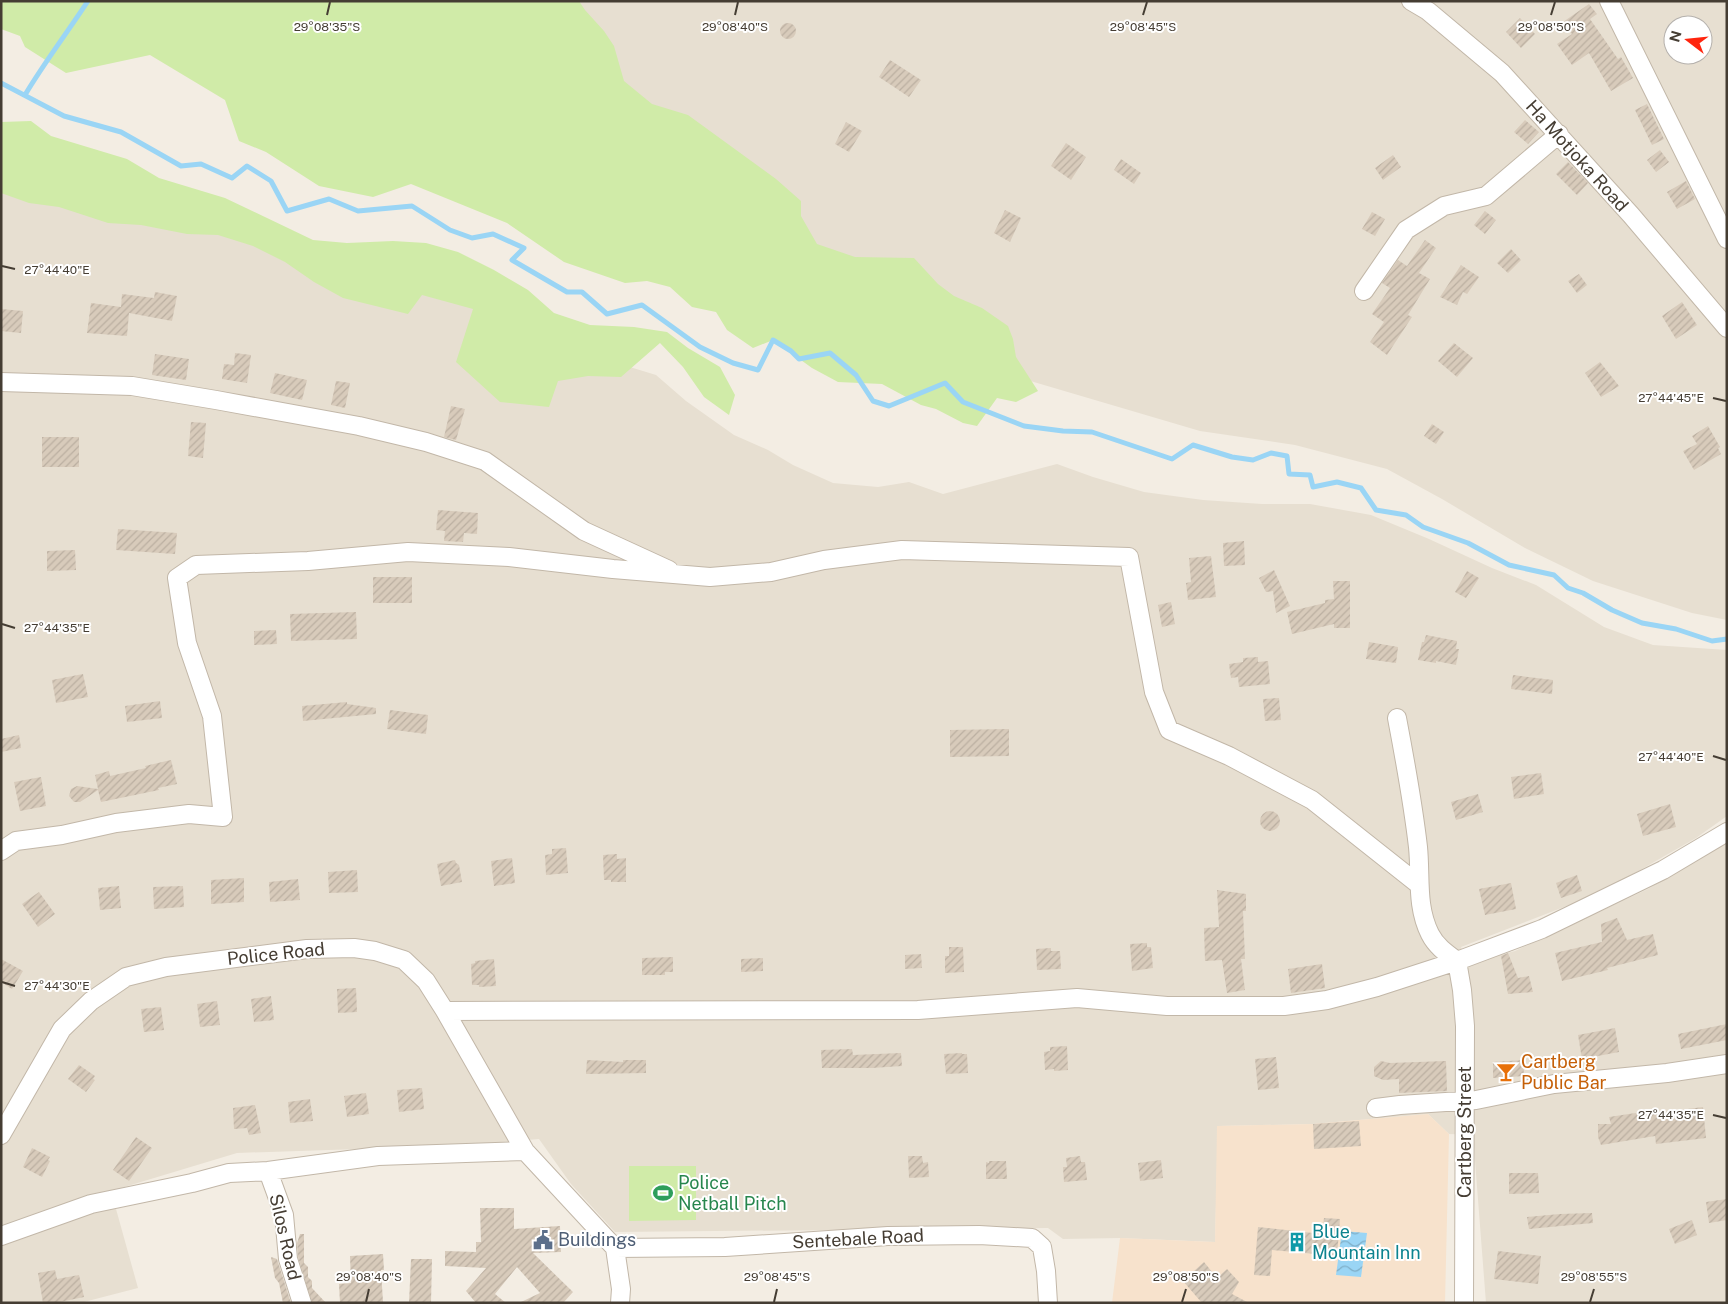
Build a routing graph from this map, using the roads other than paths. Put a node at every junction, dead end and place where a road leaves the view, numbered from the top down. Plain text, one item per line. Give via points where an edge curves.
1 (1411, 1) edge
2 (1609, 1) edge
3 (1433, 6) edge
4 (1559, 134) junction
5 (1727, 239) edge
6 (1364, 291) dead end
7 (1727, 328) edge
8 (1, 382) edge
9 (681, 575) junction
10 (1397, 718) dead end
11 (1727, 832) edge
12 (1, 851) edge
13 (1418, 884) junction
14 (1457, 962) junction
15 (445, 1010) junction
16 (1727, 1064) edge
17 (1465, 1101) junction
18 (1376, 1108) dead end
19 (1, 1135) edge
20 (525, 1151) junction
21 (268, 1171) junction
22 (1, 1236) edge
23 (615, 1248) junction
24 (302, 1303) edge
25 (620, 1303) edge
26 (1048, 1303) edge
27 (1464, 1303) edge

1 - 3 street, Ha Motjoka Road
2 - 5 street
3 - 4 street, Ha Motjoka Road
4 - 6 street via 1486,196 1444,206 1406,230
4 - 7 street, Ha Motjoka Road
8 - 9 street via 132,386 360,426 426,442 485,461 584,530
9 - 12 street via 509,556 408,552 308,561 196,565 177,578 187,643 212,716 223,816 189,814 116,823 16,841
9 - 13 street via 710,577 761,573 824,560 902,550 1129,557 1154,692 1170,730 1229,756 1312,800
10 - 13 street via 1418,849
11 - 14 street via 1663,870 1542,929
13 - 14 street via 1421,908 1430,934 1439,948
14 - 15 street via 1327,1000 1284,1006 1167,1006 1077,998 918,1010
14 - 17 street, Cartberg Street via 1465,1026
15 - 19 street, Police Road via 426,981 404,960 354,948 306,949 166,967 126,977 91,1001 62,1029
15 - 20 street, Police Road
16 - 17 street via 1554,1084
17 - 18 street
17 - 27 street, Cartberg Street
20 - 21 street via 378,1156
20 - 23 street, Police Road
21 - 22 street via 229,1173 91,1204
21 - 24 street, Silos Road via 284,1215 288,1258
23 - 25 street
23 - 26 street, Sentebale Road via 724,1247 888,1236 1032,1238 1042,1247

